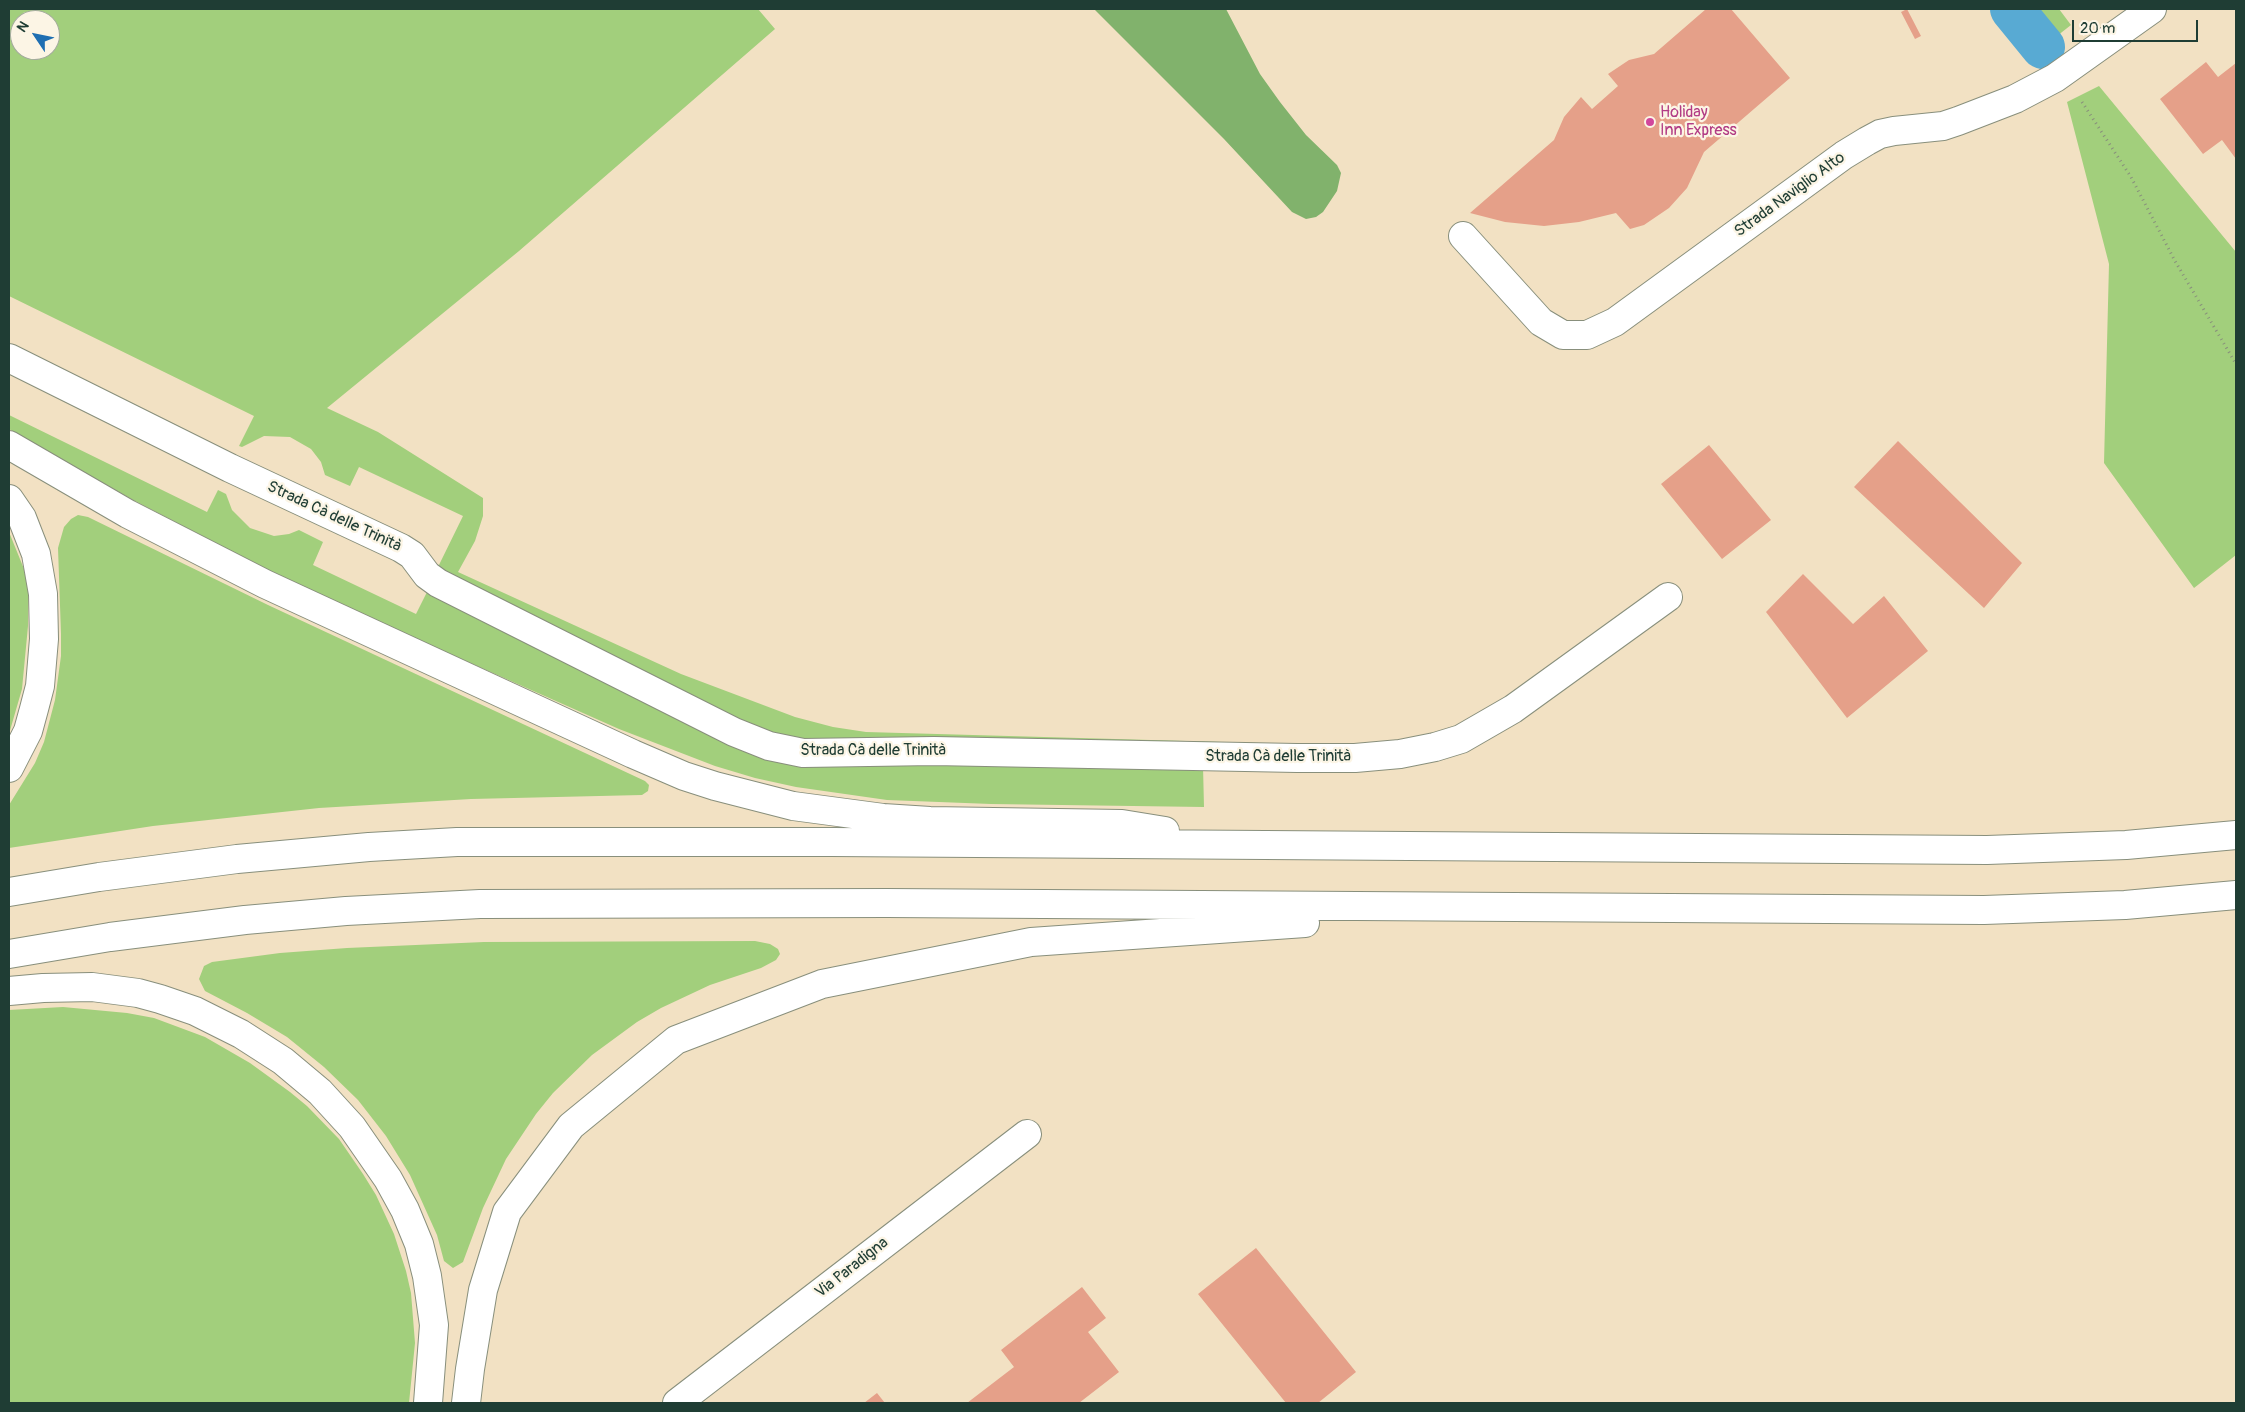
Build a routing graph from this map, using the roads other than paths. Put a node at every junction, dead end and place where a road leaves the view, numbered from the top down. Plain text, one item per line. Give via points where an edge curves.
1 (2152, 9) edge
2 (1463, 236) dead end
3 (9, 358) edge
4 (9, 445) edge
5 (9, 499) edge
6 (1668, 597) dead end
7 (9, 768) edge
8 (2236, 835) edge
9 (1250, 845) junction
10 (9, 892) edge
11 (2236, 895) edge
12 (1528, 907) junction
13 (9, 954) edge
14 (9, 991) edge
15 (1027, 1134) dead end
16 (428, 1403) edge
17 (466, 1403) edge
18 (677, 1403) edge

1 - 2 main road, Strada Naviglio Alto via 2062,74 2023,95 1958,122 1894,131 1867,140 1616,322 1587,335 1563,335 1541,322
3 - 6 main road, Strada Cà delle Trinità via 230,468 401,548 438,583 734,732 769,746 803,753 934,751 1306,758 1364,757 1435,748 1460,740 1513,709
4 - 9 main road via 144,522 265,584 633,754 715,786 793,806 837,813 930,821 1122,824 1213,842
5 - 7 main road via 22,518 36,554 43,594 44,639 40,686 34,709 28,731
8 - 9 main road via 2126,845 1987,850
9 - 10 main road via 458,842 237,859
11 - 12 main road via 2126,905 2003,910
12 - 13 main road via 480,904 245,920
12 - 17 main road via 1031,942 822,984 676,1040 571,1126 507,1212 483,1290
14 - 16 main road via 92,987 138,993 167,1001 213,1019 255,1043 296,1071 326,1098 362,1140 388,1179 419,1244 429,1284 434,1325
15 - 18 main road, Via Paradigna

